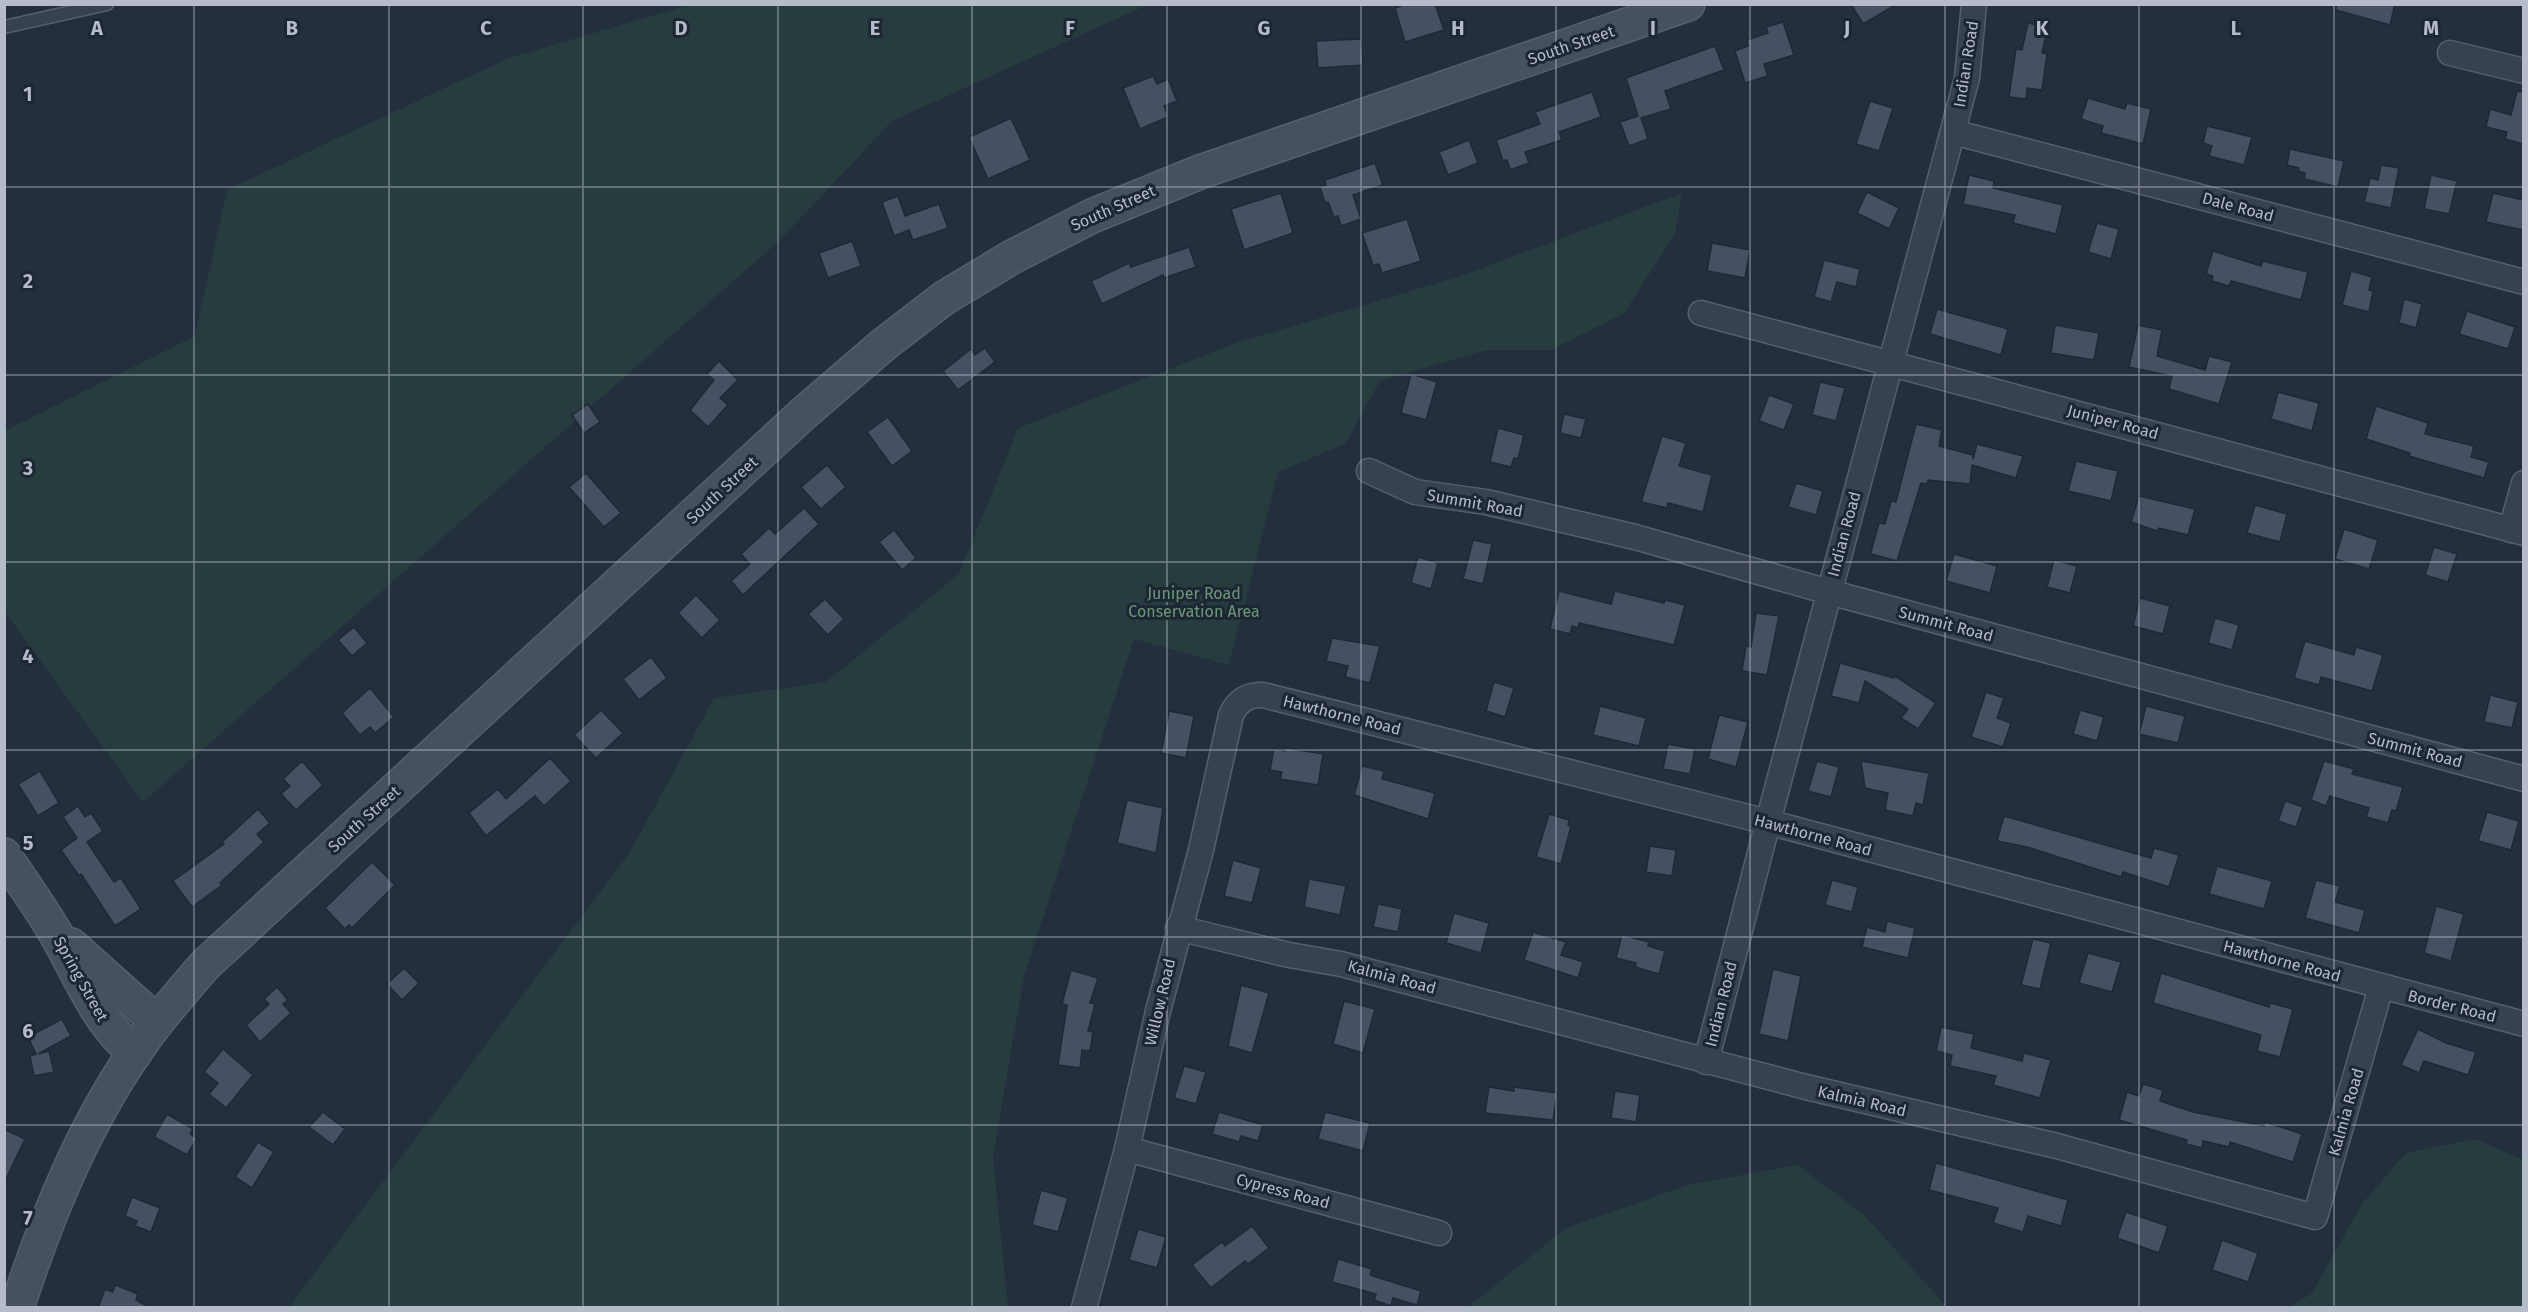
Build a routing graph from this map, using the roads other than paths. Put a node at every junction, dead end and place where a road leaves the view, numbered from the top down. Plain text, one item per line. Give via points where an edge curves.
1 (107, 4) edge
2 (1688, 4) edge
3 (1974, 4) edge
4 (4, 27) edge
5 (2450, 53) dead end
6 (2523, 71) edge
7 (1953, 132) junction
8 (2523, 282) edge
9 (1701, 313) dead end
10 (1890, 362) junction
11 (1369, 471) dead end
12 (2523, 483) edge
13 (2517, 532) edge
14 (1829, 592) junction
15 (1242, 700) joint
16 (2523, 778) edge
17 (1767, 822) junction
18 (4, 855) edge
19 (1178, 928) junction
20 (53, 929) junction
21 (2381, 987) junction
22 (157, 1022) junction
23 (2523, 1024) edge
24 (135, 1053) junction
25 (1706, 1062) junction
26 (1127, 1149) junction
27 (1439, 1233) dead end
28 (17, 1308) edge
29 (1084, 1308) edge

1 - 4 lane
2 - 22 main road, South Street via 1146,192 1037,243 944,298 804,413 224,946
3 - 7 street, Indian Road via 1967,78
5 - 6 street
7 - 8 street, Dale Road
7 - 10 street, Indian Road
9 - 10 street, Juniper Road
10 - 13 street, Juniper Road
10 - 14 street, Indian Road
11 - 14 street, Summit Road via 1421,494 1486,502 1635,537
12 - 13 street
14 - 16 street, Summit Road
14 - 17 street, Indian Road
15 - 17 street, Hawthorne Road via 1263,696
15 - 19 street, Willow Road via 1231,716 1201,850
17 - 21 street, Hawthorne Road
17 - 25 street, Indian Road
18 - 20 main road, Spring Street
19 - 25 street, Kalmia Road via 1363,969
19 - 26 street, Willow Road
20 - 22 main road, Spring Street
20 - 24 main road, Spring Street via 101,1016
21 - 23 street, Border Road
21 - 25 street, Kalmia Road via 2315,1217 2057,1146
22 - 24 main road, South Street
24 - 28 main road, South Street via 68,1173 42,1233
26 - 27 street, Cypress Road
26 - 29 street, Willow Road

